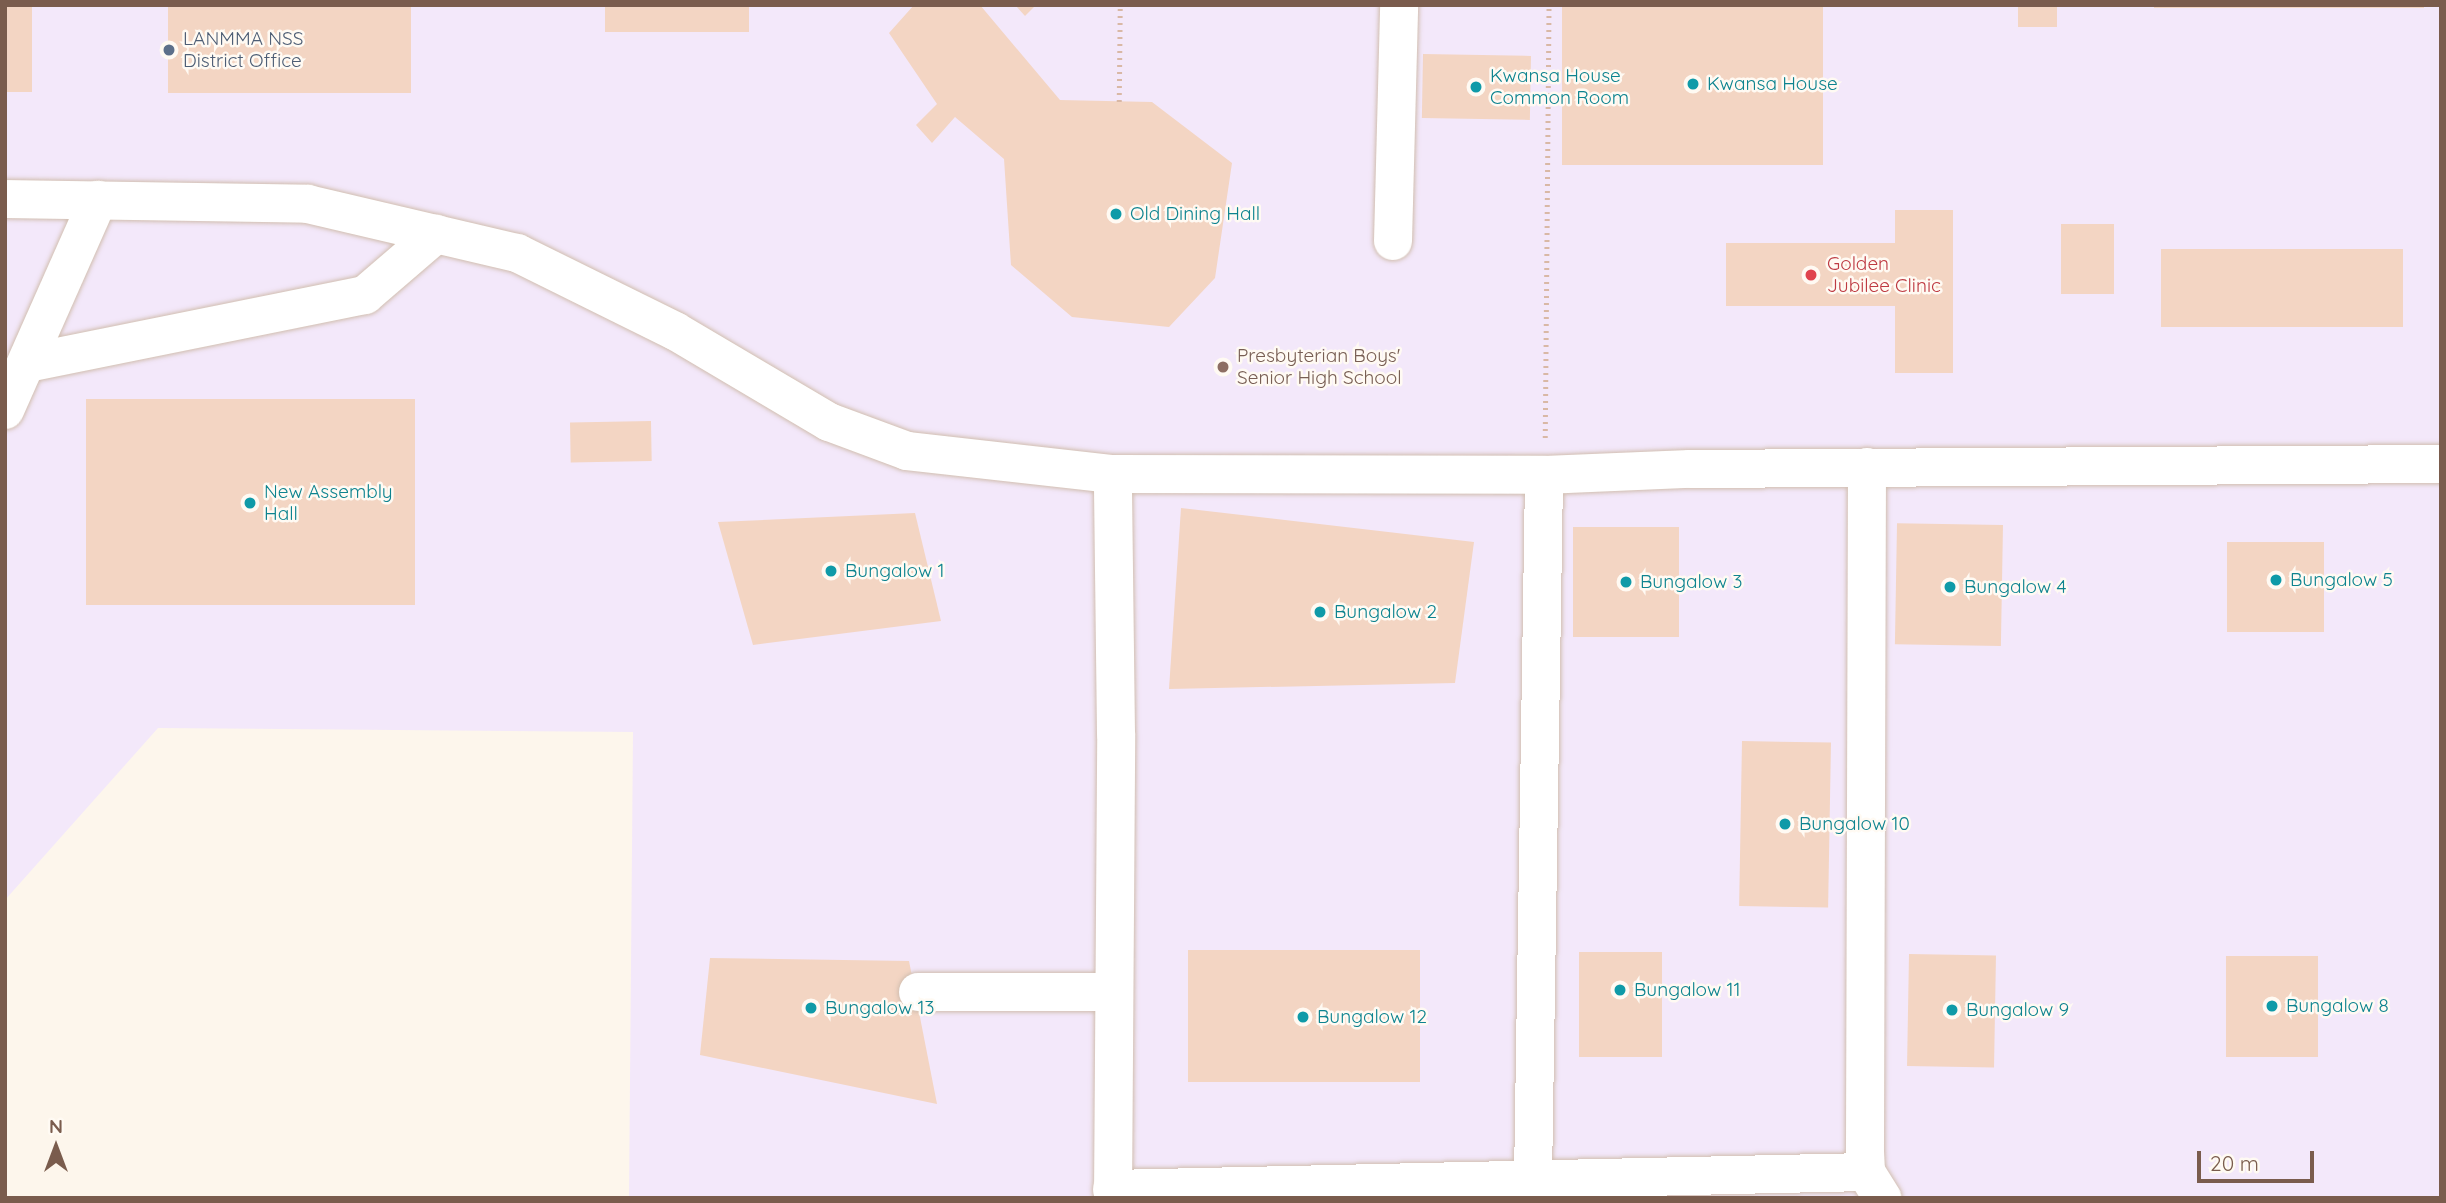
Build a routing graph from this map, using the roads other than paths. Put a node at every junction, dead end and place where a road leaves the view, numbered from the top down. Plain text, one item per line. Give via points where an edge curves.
1 (1399, 5) edge
2 (5, 198) edge
3 (98, 200) junction
4 (436, 234) junction
5 (1393, 242) dead end
6 (27, 363) junction
7 (5, 410) edge
8 (2441, 464) edge
9 (1867, 467) junction
10 (1113, 474) junction
11 (1544, 474) junction
12 (918, 992) dead end
13 (1114, 992) junction
14 (1533, 1179) junction
15 (1874, 1185) edge
16 (1112, 1193) edge

1 - 5 lane
2 - 3 lane
3 - 4 lane via 307,204
3 - 6 lane
4 - 6 lane via 365,295
4 - 10 lane via 517,253 675,331 829,422 907,451
6 - 7 lane
8 - 9 lane
9 - 11 lane
9 - 15 lane
10 - 11 lane
10 - 13 lane
11 - 14 lane
12 - 13 lane
13 - 16 lane
14 - 15 lane
14 - 16 lane

